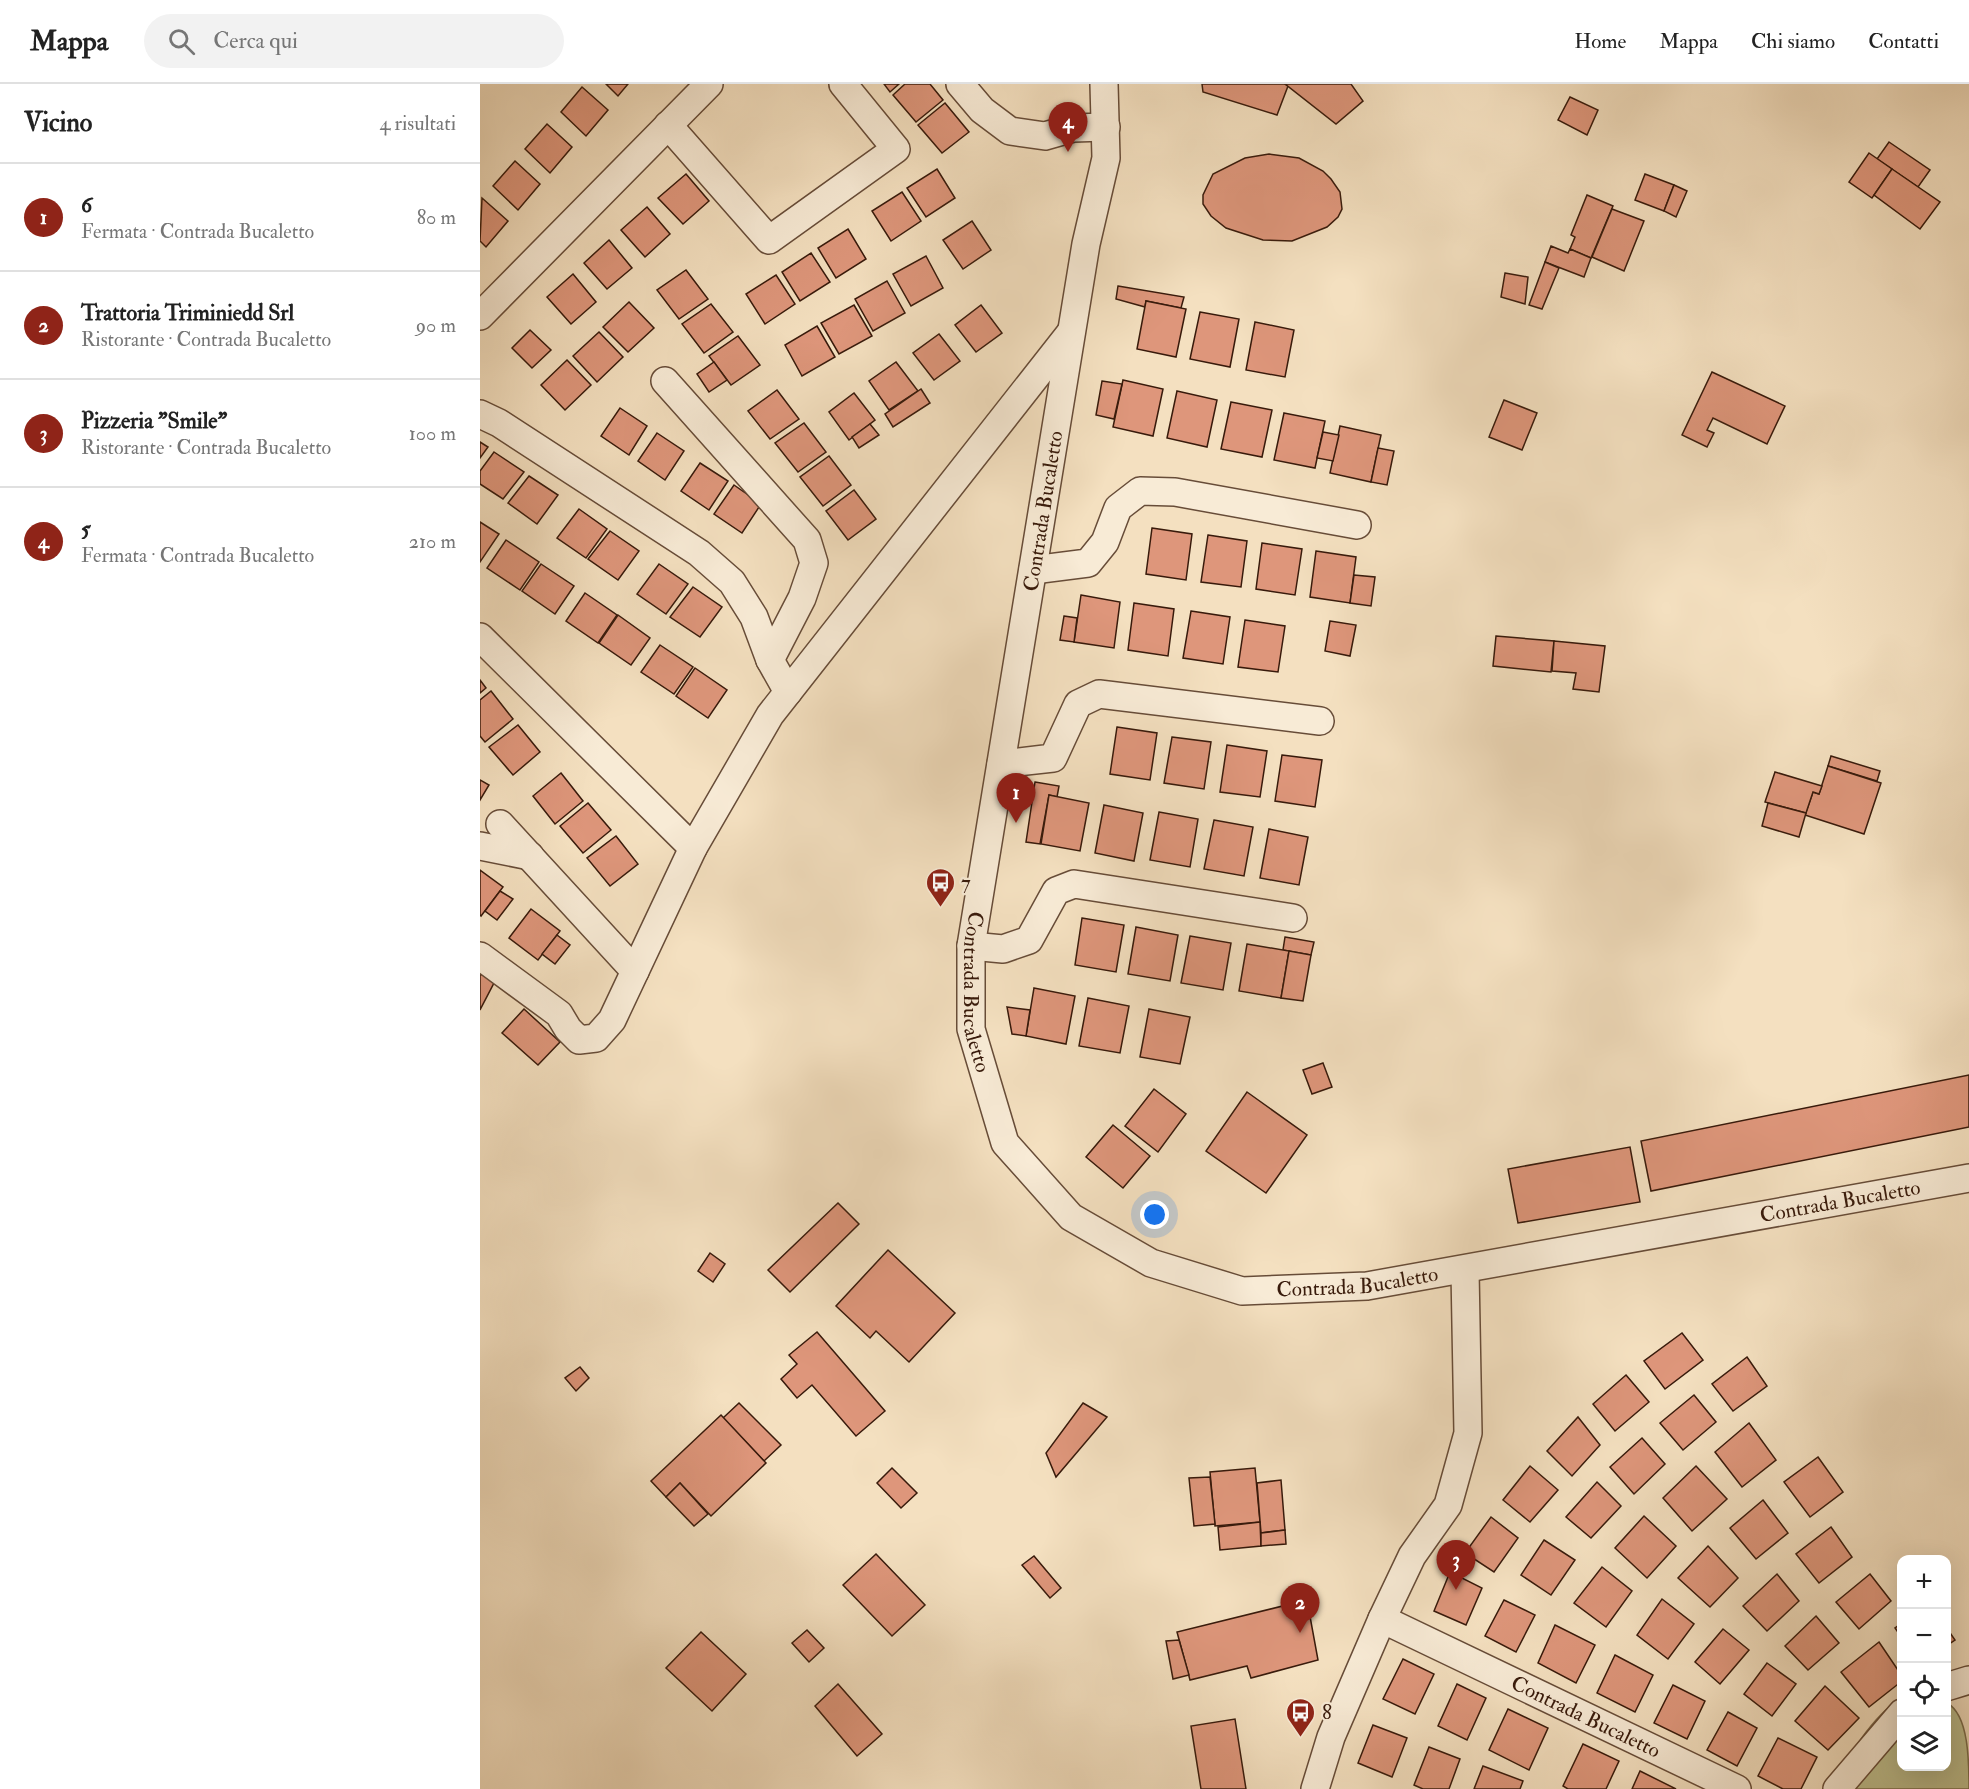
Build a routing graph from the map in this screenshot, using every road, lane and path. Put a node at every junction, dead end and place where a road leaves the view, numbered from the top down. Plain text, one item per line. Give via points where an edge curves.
1 (710, 84) edge
2 (843, 84) edge
3 (960, 84) edge
4 (1104, 84) edge
5 (668, 125) junction
6 (1106, 127) junction
7 (480, 316) edge
8 (1072, 331) junction
9 (665, 381) dead end
10 (480, 414) edge
11 (1357, 525) dead end
12 (1033, 570) junction
13 (480, 637) edge
14 (770, 660) junction
15 (788, 692) junction
16 (1320, 721) dead end
17 (1001, 764) junction
18 (500, 824) dead end
19 (480, 846) edge
20 (693, 848) junction
21 (530, 856) junction
22 (1293, 918) dead end
23 (972, 946) junction
24 (480, 956) edge
25 (635, 971) junction
26 (1969, 1178) edge
27 (1464, 1271) junction
28 (1382, 1619) junction
29 (1969, 1680) edge
30 (1951, 1686) edge
31 (1899, 1717) edge
32 (1728, 1787) edge
33 (1315, 1789) edge
34 (1837, 1789) edge

1 - 5 street
2 - 5 street via 896,149 770,240
3 - 6 street via 982,110 1010,131 1045,135 1073,128
4 - 6 street, Contrada Bucaletto
5 - 7 street
6 - 8 street, Contrada Bucaletto via 1106,158 1086,244
8 - 12 street, Contrada Bucaletto
8 - 15 street
9 - 14 street via 807,540 814,563 802,598
10 - 14 street via 699,553 732,582 754,617
11 - 12 street via 1175,492 1140,490 1118,508 1105,542 1088,563
12 - 17 street, Contrada Bucaletto
13 - 20 street
14 - 15 street
15 - 20 street via 770,715
16 - 17 street via 1099,694 1078,704 1053,758
17 - 23 street, Contrada Bucaletto
18 - 21 street
19 - 21 street
20 - 25 street
21 - 25 street
22 - 23 street via 1074,884 1056,891 1029,940 1003,949
23 - 27 street, Contrada Bucaletto via 971,1029 1005,1143 1071,1217 1151,1263 1242,1291 1367,1286
24 - 25 street via 559,1014 579,1040 596,1038 612,1020
26 - 27 street, Contrada Bucaletto
27 - 28 street, Contrada Bucaletto via 1468,1433 1448,1505 1412,1556
28 - 32 street, Contrada Bucaletto
28 - 33 street, Contrada Bucaletto via 1331,1737
29 - 30 street
31 - 34 street

